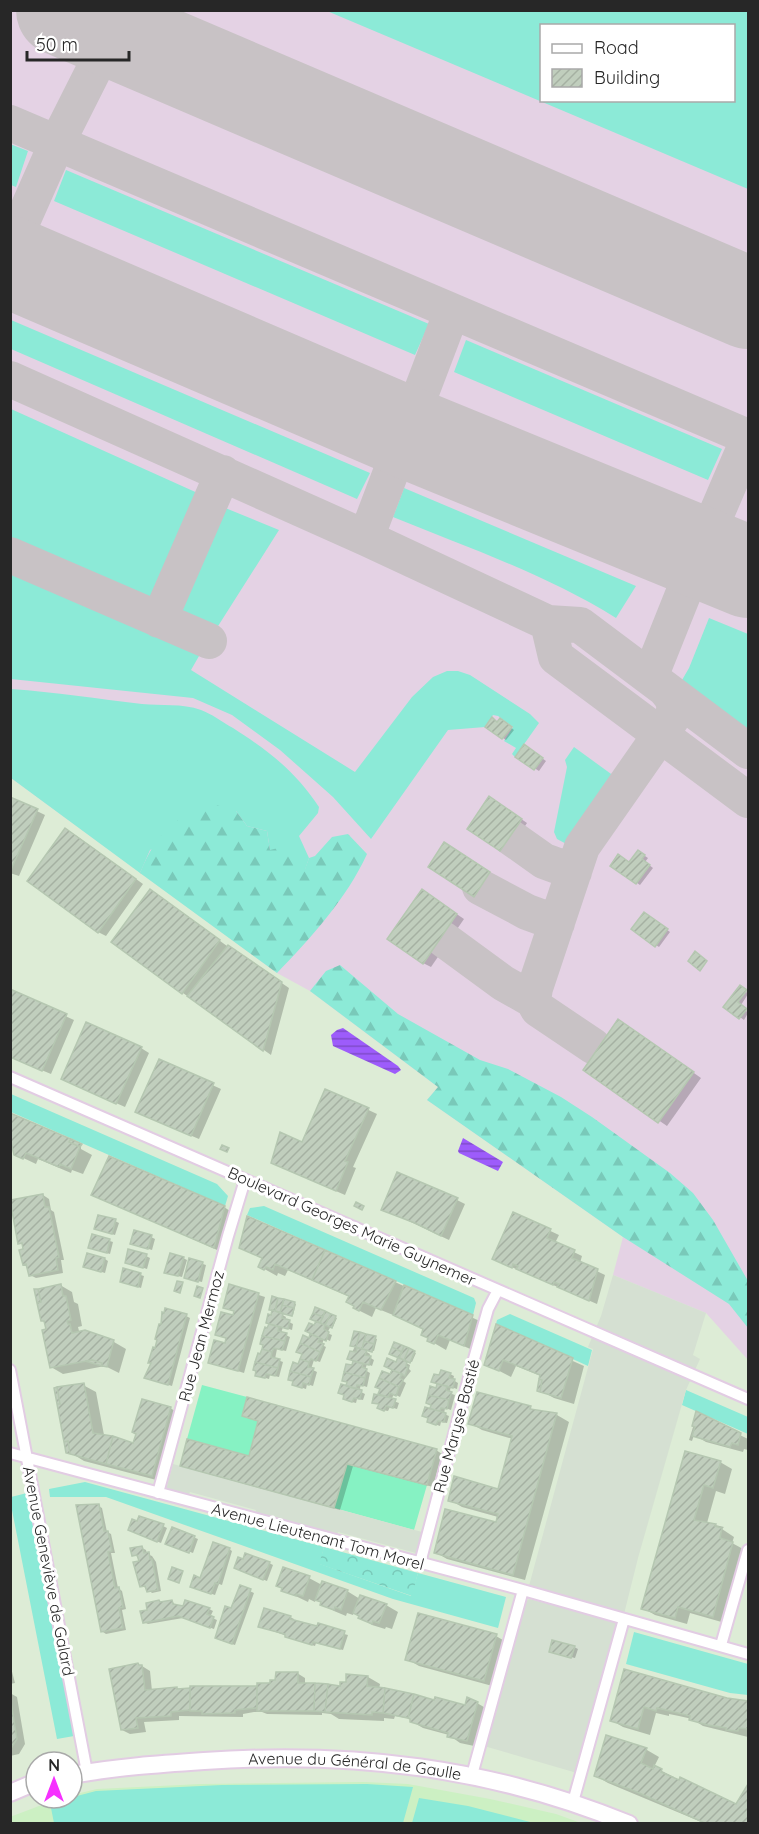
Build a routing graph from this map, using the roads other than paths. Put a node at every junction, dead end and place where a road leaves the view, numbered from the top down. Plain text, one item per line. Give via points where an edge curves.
1 (10, 1077) edge
2 (245, 1179) junction
3 (498, 1290) junction
4 (10, 1370) edge
5 (748, 1399) edge
6 (10, 1453) edge
7 (28, 1458) junction
8 (158, 1493) junction
9 (748, 1550) edge
10 (420, 1563) junction
11 (523, 1590) junction
12 (624, 1619) junction
13 (721, 1645) junction
14 (748, 1654) edge
15 (76, 1750) edge
16 (84, 1774) edge
17 (472, 1775) junction
18 (573, 1802) junction
19 (629, 1824) edge

1 - 2 street, Boulevard Georges Marie Guynemer
2 - 3 street, Boulevard Georges Marie Guynemer
2 - 8 street, Rue Jean Mermoz
3 - 5 street, Boulevard Georges Marie Guynemer
3 - 10 street, Rue Maryse Bastié via 488,1309
4 - 7 street, Avenue Geneviève de Galard
6 - 7 street, Avenue Lieutenant Tom Morel
7 - 8 street, Avenue Lieutenant Tom Morel
7 - 15 street, Avenue Geneviève de Galard
8 - 10 street, Avenue Lieutenant Tom Morel
9 - 13 street
10 - 11 street, Avenue Lieutenant Tom Morel
11 - 12 street, Avenue Lieutenant Tom Morel
11 - 17 street
12 - 13 street, Avenue Lieutenant Tom Morel
12 - 18 street
13 - 14 street, Avenue Lieutenant Tom Morel
16 - 17 street, Avenue du Général de Gaulle via 255,1758 385,1762
17 - 18 street, Avenue du Général de Gaulle
18 - 19 street, Avenue du Général de Gaulle

